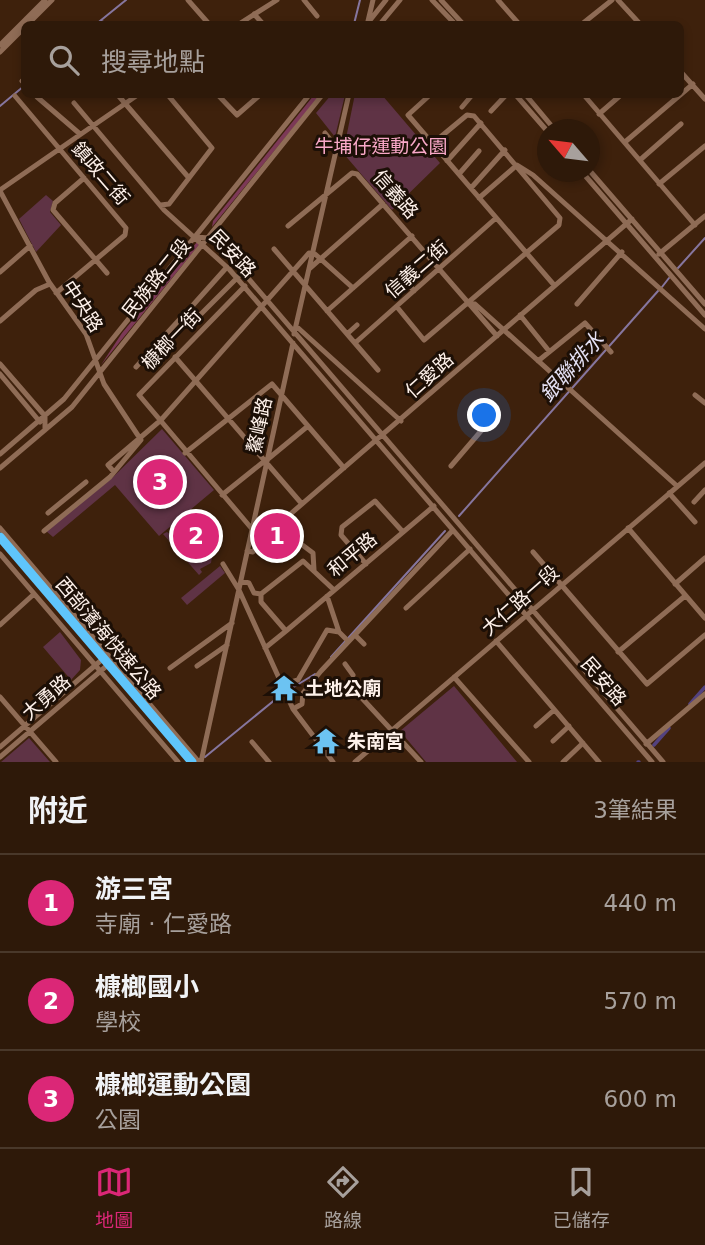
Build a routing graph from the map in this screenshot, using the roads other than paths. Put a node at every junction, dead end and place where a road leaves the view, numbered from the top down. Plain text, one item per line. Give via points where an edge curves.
1 (45, 0) edge
2 (52, 0) edge
3 (188, 0) edge
4 (277, 0) edge
5 (304, 0) edge
6 (373, 0) edge
7 (386, 0) edge
8 (400, 0) edge
9 (432, 0) edge
10 (442, 0) edge
11 (498, 0) edge
12 (612, 0) edge
13 (618, 0) edge
14 (254, 14) junction
15 (317, 16) dead end
16 (24, 21) edge
17 (31, 21) edge
18 (206, 21) edge
19 (244, 21) edge
20 (260, 21) edge
21 (368, 21) edge
22 (369, 21) edge
23 (382, 21) edge
24 (451, 21) edge
25 (460, 21) edge
26 (516, 21) edge
27 (586, 21) edge
28 (637, 21) edge
29 (21, 24) edge
30 (21, 31) edge
31 (0, 45) edge
32 (0, 52) edge
33 (684, 75) edge
34 (692, 84) junction
35 (684, 91) edge
36 (15, 96) dead end
37 (36, 98) edge
38 (40, 98) edge
39 (120, 98) edge
40 (133, 98) edge
41 (170, 98) edge
42 (221, 98) edge
43 (257, 98) edge
44 (307, 98) edge
45 (320, 98) edge
46 (348, 98) edge
47 (427, 98) edge
48 (469, 98) edge
49 (503, 98) edge
50 (518, 98) edge
51 (528, 98) edge
52 (586, 98) edge
53 (610, 98) edge
54 (618, 98) edge
55 (676, 98) edge
56 (705, 99) edge
57 (613, 102) junction
58 (74, 103) dead end
59 (125, 104) junction
60 (462, 107) dead end
61 (25, 108) junction
62 (491, 111) dead end
63 (599, 114) junction
64 (537, 119) edge
65 (546, 119) edge
66 (481, 123) junction
67 (681, 124) dead end
68 (93, 126) junction
69 (326, 133) dead end
70 (80, 134) junction
71 (625, 142) junction
72 (432, 144) junction
73 (705, 146) edge
74 (59, 148) junction
75 (337, 148) junction
76 (505, 150) junction
77 (479, 151) dead end
78 (640, 160) junction
79 (447, 161) junction
80 (517, 165) junction
81 (459, 174) junction
82 (84, 178) junction
83 (189, 178) junction
84 (592, 182) edge
85 (599, 182) edge
86 (659, 184) junction
87 (471, 188) junction
88 (0, 191) edge
89 (326, 194) junction
90 (479, 198) junction
91 (383, 204) junction
92 (162, 205) junction
93 (705, 216) edge
94 (496, 218) junction
95 (630, 221) junction
96 (695, 225) junction
97 (288, 226) dead end
98 (412, 236) junction
99 (195, 237) junction
100 (209, 238) junction
101 (608, 241) junction
102 (203, 245) junction
103 (30, 246) junction
104 (274, 249) dead end
105 (622, 252) junction
106 (312, 253) junction
107 (527, 253) junction
108 (659, 254) junction
109 (320, 259) junction
110 (95, 260) junction
111 (227, 267) junction
112 (309, 269) junction
113 (440, 270) junction
114 (293, 271) junction
115 (0, 272) edge
116 (242, 272) junction
117 (107, 273) dead end
118 (400, 273) dead end
119 (237, 278) junction
120 (250, 281) junction
121 (50, 284) junction
122 (305, 285) junction
123 (554, 285) junction
124 (244, 287) junction
125 (353, 288) junction
126 (414, 291) junction
127 (56, 293) junction
128 (267, 301) junction
129 (468, 303) junction
130 (577, 304) dead end
131 (705, 304) edge
132 (261, 307) junction
133 (397, 307) junction
134 (327, 311) junction
135 (704, 312) edge
136 (520, 315) junction
137 (0, 321) edge
138 (192, 323) dead end
139 (357, 325) dead end
140 (296, 326) junction
141 (705, 329) edge
142 (503, 330) junction
143 (295, 333) junction
144 (347, 334) junction
145 (497, 336) junction
146 (355, 343) junction
147 (293, 344) junction
148 (609, 349) dead end
149 (549, 351) junction
150 (175, 356) junction
151 (538, 361) junction
152 (95, 362) junction
153 (0, 364) edge
154 (136, 367) dead end
155 (378, 370) dead end
156 (100, 373) junction
157 (0, 374) edge
158 (196, 380) junction
159 (695, 395) dead end
160 (282, 396) junction
161 (705, 403) edge
162 (485, 409) dead end
163 (42, 418) junction
164 (229, 419) junction
165 (159, 421) junction
166 (401, 421) junction
167 (308, 426) junction
168 (45, 430) junction
169 (383, 437) junction
170 (140, 438) junction
171 (376, 442) junction
172 (185, 453) junction
173 (0, 454) edge
174 (267, 461) junction
175 (705, 463) edge
176 (451, 466) dead end
177 (0, 468) edge
178 (344, 468) junction
179 (114, 472) junction
180 (86, 482) dead end
181 (677, 486) junction
182 (705, 490) edge
183 (669, 493) junction
184 (67, 495) junction
185 (222, 495) junction
186 (439, 502) junction
187 (694, 502) dead end
188 (76, 504) junction
189 (302, 504) junction
190 (433, 507) junction
191 (48, 513) dead end
192 (282, 521) junction
193 (695, 522) dead end
194 (0, 528) edge
195 (628, 528) junction
196 (252, 529) junction
197 (453, 530) junction
198 (44, 531) dead end
199 (403, 532) junction
200 (289, 536) junction
201 (0, 537) edge
202 (258, 542) junction
203 (0, 545) edge
204 (472, 547) junction
205 (247, 551) junction
206 (533, 552) dead end
207 (0, 554) edge
208 (705, 558) edge
209 (223, 564) dead end
210 (366, 564) junction
211 (314, 570) junction
212 (241, 580) junction
213 (675, 584) junction
214 (561, 585) junction
215 (239, 590) junction
216 (334, 590) junction
217 (34, 594) junction
218 (261, 594) junction
219 (327, 596) junction
220 (685, 596) junction
221 (405, 608) dead end
222 (529, 614) junction
223 (705, 618) edge
224 (232, 623) junction
225 (0, 625) edge
226 (286, 631) junction
227 (340, 634) junction
228 (355, 635) junction
229 (705, 635) edge
230 (348, 641) junction
231 (496, 641) junction
232 (364, 644) dead end
233 (227, 645) junction
234 (265, 648) junction
235 (618, 652) junction
236 (108, 655) junction
237 (113, 660) junction
238 (345, 664) dead end
239 (95, 665) junction
240 (197, 666) dead end
241 (170, 668) dead end
242 (100, 671) junction
243 (353, 675) dead end
244 (454, 677) junction
245 (347, 681) dead end
246 (283, 690) junction
247 (705, 694) edge
248 (0, 697) edge
249 (293, 709) junction
250 (554, 709) junction
251 (24, 726) junction
252 (536, 726) dead end
253 (569, 726) junction
254 (393, 729) junction
255 (30, 732) junction
256 (553, 741) dead end
257 (252, 742) dead end
258 (583, 743) junction
259 (644, 746) junction
260 (0, 747) edge
261 (654, 751) junction
262 (0, 757) edge
263 (648, 760) edge
264 (177, 761) edge
265 (56, 762) edge
266 (192, 762) edge
267 (200, 762) edge
268 (269, 762) edge
269 (333, 762) edge
270 (355, 762) edge
271 (421, 762) edge
272 (529, 762) edge
273 (563, 762) edge
274 (599, 762) edge
275 (663, 762) edge

1 - 16 street
2 - 17 street
3 - 18 street
4 - 14 street
5 - 15 street
6 - 21 street
7 - 22 street
8 - 23 street
9 - 24 street
10 - 25 street
11 - 26 street
12 - 27 street
13 - 28 street
14 - 19 street
14 - 20 street
29 - 31 street
30 - 32 street
33 - 34 street
34 - 35 street
34 - 56 street
36 - 61 street, 鎮政二街
37 - 61 street
38 - 70 street
39 - 59 street
40 - 59 street
41 - 83 street via 211,146
42 - 43 street via 237,115
44 - 99 street, 民族路二段
45 - 100 street, 民族路二段
46 - 75 street, 鰲峰路
47 - 72 street via 408,115
48 - 60 street
49 - 62 street
50 - 64 street
51 - 65 street
52 - 63 street
53 - 57 street
54 - 57 street
55 - 71 street
57 - 63 street
58 - 68 street
59 - 68 street
59 - 83 street
61 - 74 street, 鎮政二街
63 - 71 street
66 - 72 street via 467,116
66 - 76 street
66 - 79 street
67 - 78 street
68 - 70 street
68 - 92 street
69 - 75 street
70 - 74 street
71 - 78 street
72 - 79 street
73 - 86 street
74 - 82 street, 鎮政二街
74 - 88 street
75 - 89 street, 鰲峰路
76 - 80 street
76 - 87 street
77 - 81 street
78 - 86 street
79 - 81 street
80 - 90 street
80 - 101 street
80 - 107 street via 559,218 559,225
81 - 87 street
82 - 110 street, 鎮政二街 via 126,228
82 - 110 street via 52,208
83 - 92 street via 169,204
84 - 95 street
85 - 95 street
86 - 96 street
87 - 90 street
88 - 103 street, 中央路
89 - 91 street, 信義路 via 352,173
89 - 97 street, 信義路
89 - 106 street, 鰲峰路
90 - 94 street
91 - 98 street, 信義路
91 - 109 street
92 - 99 street
93 - 96 street
94 - 107 street
94 - 113 street, 信義二街
95 - 101 street, 仁愛路
95 - 108 street
96 - 108 street
98 - 113 street, 信義路
98 - 125 street
99 - 100 street, 民安路
99 - 102 street, 民安路
99 - 152 street, 民族路二段
100 - 102 street, 民族路二段
100 - 116 street, 民安路
101 - 105 street
101 - 123 street, 仁愛路
102 - 111 street, 民安路
102 - 156 street, 民族路二段
103 - 115 street
103 - 121 street, 中央路
104 - 114 street
105 - 130 street
105 - 141 street
106 - 109 street
106 - 112 street, 鰲峰路
106 - 114 street
107 - 123 street
107 - 129 street
108 - 131 street
108 - 135 street
109 - 112 street
109 - 125 street
110 - 117 street
110 - 127 street, 鎮政二街
111 - 119 street, 民安路
111 - 154 street
112 - 122 street, 鰲峰路
113 - 126 street, 信義二街
113 - 129 street, 信義路
114 - 122 street
114 - 128 street
116 - 119 street
116 - 120 street, 民安路
118 - 126 street
119 - 124 street, 民安路
119 - 138 street
120 - 124 street, 槺榔一街
120 - 128 street, 民安路
121 - 127 street, 中央路
121 - 137 street via 36,289
122 - 134 street
122 - 140 street, 鰲峰路
123 - 136 street, 仁愛路
124 - 132 street, 民安路
124 - 150 street, 槺榔一街
125 - 134 street
126 - 133 street, 信義二街
127 - 152 street, 中央路 via 85,332
128 - 132 street
128 - 143 street, 民安路
129 - 133 street via 424,340
129 - 142 street, 信義路
129 - 145 street, 信義路
132 - 147 street, 民安路
132 - 158 street
133 - 146 street, 信義二街
134 - 144 street
136 - 142 street, 仁愛路
136 - 149 street
139 - 144 street
140 - 143 street, 鰲峰路
140 - 166 street
142 - 145 street, 仁愛路
142 - 151 street, 信義路
143 - 147 street, 鰲峰路
143 - 169 street, 民安路
144 - 146 street
145 - 166 street, 仁愛路
146 - 155 street
147 - 160 street, 鰲峰路
147 - 171 street, 民安路
148 - 149 street via 585,323
149 - 151 street
150 - 158 street
150 - 165 street, 槺榔一街 via 139,395
151 - 181 street, 信義路
152 - 156 street, 中央路
152 - 163 street, 民族路二段
153 - 163 street
156 - 168 street, 民族路二段
156 - 170 street, 中央路
157 - 163 street
158 - 164 street
158 - 165 street
159 - 161 street
160 - 164 street via 272,384
160 - 167 street
160 - 174 street, 鰲峰路
162 - 176 street via 493,417
163 - 168 street
163 - 173 street, 民族路二段
164 - 172 street
164 - 174 street
165 - 170 street
165 - 172 street, 槺榔一街
166 - 169 street, 仁愛路
167 - 174 street
167 - 178 street
168 - 177 street, 民族路二段
169 - 171 street, 仁愛路
169 - 186 street, 民安路
170 - 179 street
170 - 179 street via 108,465
171 - 178 street, 仁愛路
171 - 190 street, 民安路
172 - 185 street, 槺榔一街
174 - 185 street
174 - 189 street
174 - 196 street, 鰲峰路
175 - 181 street, 大仁路一段
178 - 189 street, 仁愛路
179 - 188 street
180 - 184 street
181 - 183 street, 大仁路一段
182 - 187 street
183 - 193 street
183 - 195 street, 大仁路一段
184 - 188 street
184 - 191 street
185 - 196 street, 槺榔一街
186 - 190 street, 和平路
186 - 204 street, 民安路
188 - 198 street
189 - 192 street, 仁愛路
190 - 197 street, 民安路
190 - 199 street, 和平路
192 - 200 street via 295,530
192 - 202 street, 仁愛路
194 - 236 street
195 - 213 street
195 - 214 street, 大仁路一段
196 - 205 street, 鰲峰路
197 - 204 street, 民安路
197 - 228 street
199 - 210 street, 和平路
199 - 210 street via 375,501 342,527 341,535
200 - 202 street via 273,551
200 - 211 street via 313,553
201 - 266 highway, 西部濱海快速公路
202 - 205 street, 仁愛路 via 253,552
203 - 264 highway, 西部濱海快速公路
204 - 221 street
204 - 222 street, 民安路
205 - 212 street, 鰲峰路
206 - 214 street
207 - 217 street
208 - 213 street
209 - 215 street
210 - 216 street, 和平路
211 - 216 street
211 - 218 street via 300,562
212 - 215 street, 鰲峰路
212 - 218 street
213 - 220 street
214 - 222 street, 大仁路一段
214 - 235 street
215 - 224 street, 鰲峰路
215 - 234 street
216 - 219 street, 和平路
217 - 225 street
217 - 239 street
218 - 226 street via 261,602
219 - 226 street, 和平路
219 - 227 street
220 - 223 street
220 - 235 street
222 - 231 street, 大仁路一段
222 - 259 street, 民安路
224 - 233 street, 鰲峰路
224 - 241 street
226 - 234 street, 和平路
227 - 230 street
227 - 246 street via 327,630 298,680
228 - 230 street
228 - 232 street
229 - 235 street via 647,684
230 - 249 street via 303,693 302,704
231 - 244 street, 大仁路一段
231 - 250 street
233 - 240 street
233 - 267 street, 鰲峰路
234 - 246 street
236 - 237 street
236 - 239 street, 大勇路
237 - 242 street, 大勇路
237 - 267 street
238 - 243 street
239 - 242 street
239 - 251 street, 大勇路
242 - 255 street, 大勇路
242 - 264 street
244 - 254 street, 大仁路一段
244 - 272 street
245 - 254 street
246 - 249 street
247 - 259 street
248 - 251 street
249 - 269 street
250 - 252 street
250 - 253 street
251 - 255 street
251 - 260 street, 大勇路
253 - 256 street
253 - 258 street
254 - 270 street, 大仁路一段
254 - 271 street
255 - 262 street, 大勇路
255 - 265 street
257 - 268 street
258 - 273 street
258 - 274 street
259 - 261 street, 民安路
259 - 263 street, 民安路
261 - 263 street
261 - 275 street, 民安路

